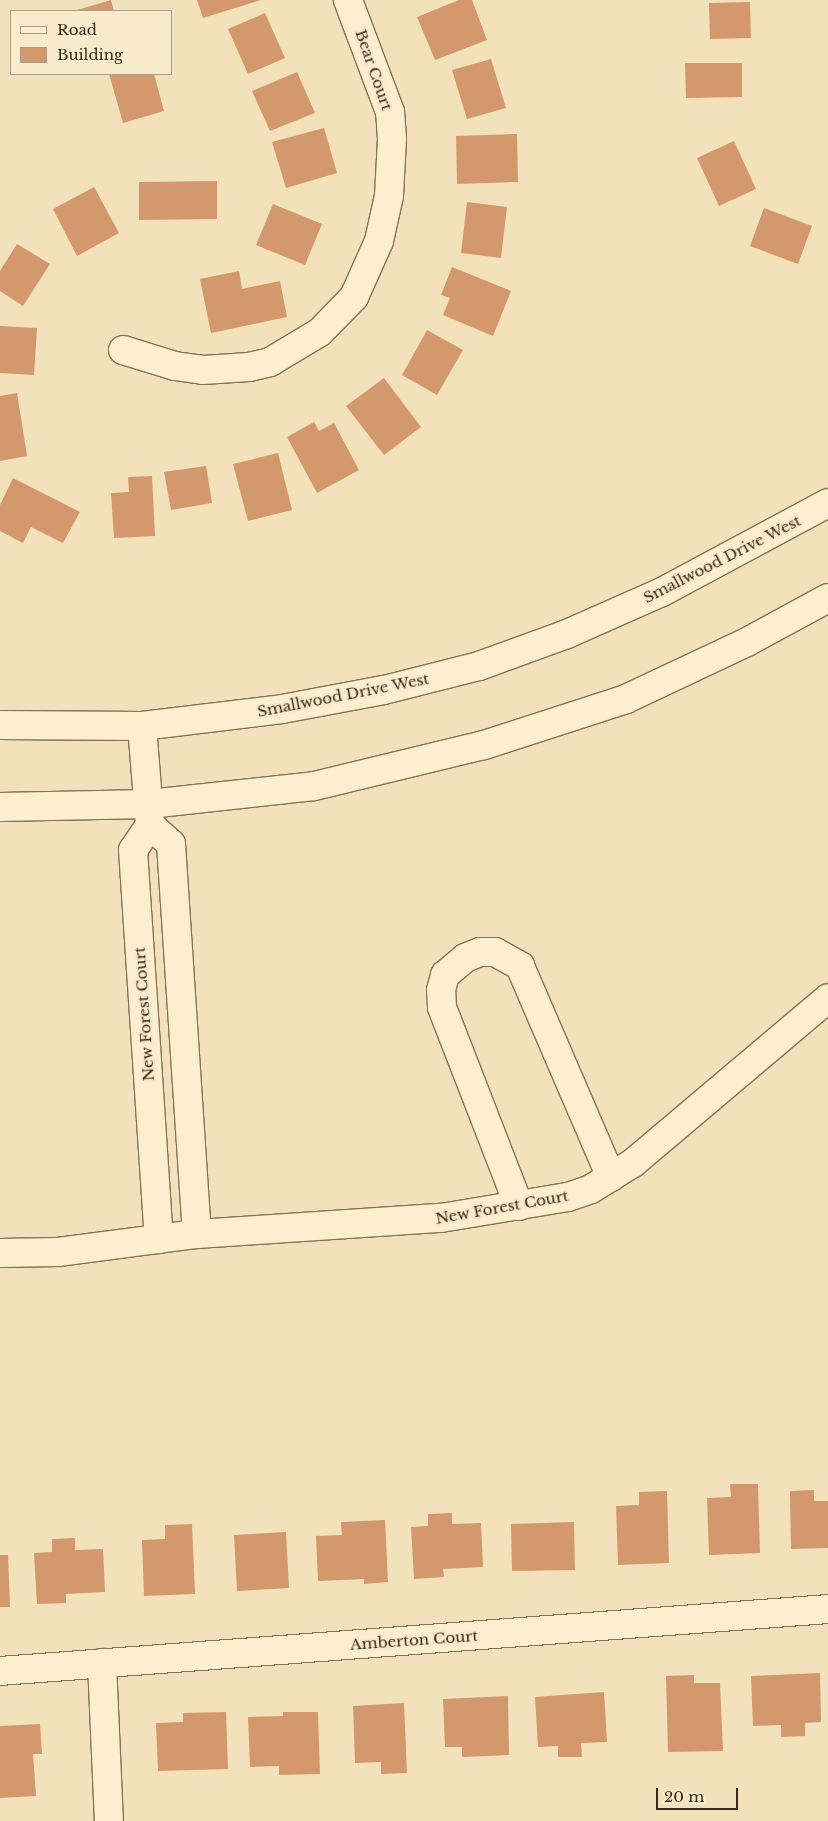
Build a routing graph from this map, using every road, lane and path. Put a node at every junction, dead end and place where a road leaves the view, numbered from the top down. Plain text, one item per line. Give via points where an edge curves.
1 (348, 0) edge
2 (122, 350) dead end
3 (828, 503) edge
4 (828, 598) edge
5 (0, 725) edge
6 (142, 726) junction
7 (0, 807) edge
8 (149, 814) junction
9 (828, 998) edge
10 (611, 1178) junction
11 (519, 1206) junction
12 (197, 1234) junction
13 (159, 1239) junction
14 (0, 1253) edge
15 (828, 1609) edge
16 (102, 1663) junction
17 (0, 1671) edge
18 (109, 1821) edge

1 - 2 street, Bear Court via 390,112 392,139 389,196 379,241 354,297 320,332 270,362 249,367 203,370 175,366
3 - 6 street, Smallwood Drive West via 662,592 567,634 479,666 384,690 292,708
4 - 8 street via 747,642 626,699 484,746 314,786
5 - 6 street, Smallwood Drive West
6 - 8 street
7 - 8 street
8 - 12 street via 171,844
8 - 13 street, New Forest Court via 133,850
9 - 10 street, New Forest Court via 702,1107
10 - 11 street, New Forest Court via 568,1197
10 - 11 street via 520,966 495,952 480,952 465,958 445,975 441,990 442,1006
11 - 12 street, New Forest Court via 431,1219
12 - 13 street, New Forest Court
13 - 14 street, New Forest Court via 58,1252
15 - 16 street, Amberton Court
16 - 17 street, Amberton Court
16 - 18 street

